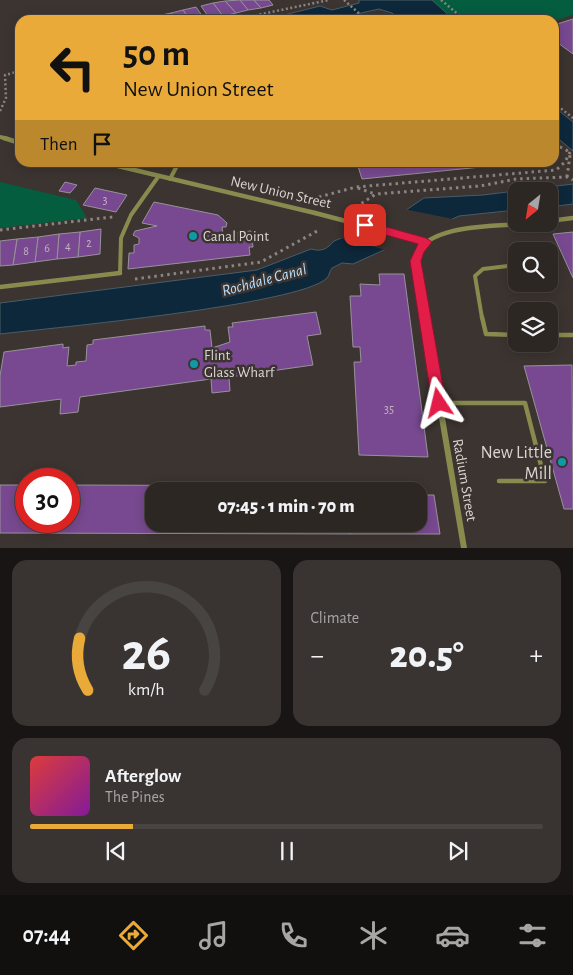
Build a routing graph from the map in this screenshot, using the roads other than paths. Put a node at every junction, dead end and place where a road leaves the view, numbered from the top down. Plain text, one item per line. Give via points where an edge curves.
1 (0, 137) edge
2 (15, 142) edge
3 (121, 167) edge
4 (176, 167) edge
5 (158, 176) junction
6 (170, 179) junction
7 (573, 218) edge
8 (558, 220) edge
9 (508, 226) edge
10 (426, 242) junction
11 (508, 266) edge
12 (120, 273) joint
13 (0, 287) edge
14 (508, 334) edge
15 (558, 335) edge
16 (573, 335) edge
17 (439, 403) junction
18 (499, 480) dead end
19 (464, 548) edge

1 - 2 street
3 - 5 street, New Union Street
4 - 6 lane
5 - 6 street, New Union Street
5 - 12 lane via 131,215 121,238
6 - 10 street, New Union Street, bridge
7 - 8 street
9 - 10 street via 462,231
10 - 17 street, Radium Street via 415,261
11 - 14 lane via 483,269 474,280 486,334
12 - 13 street
15 - 16 lane
17 - 18 lane via 525,403 545,481
17 - 19 street, Radium Street

